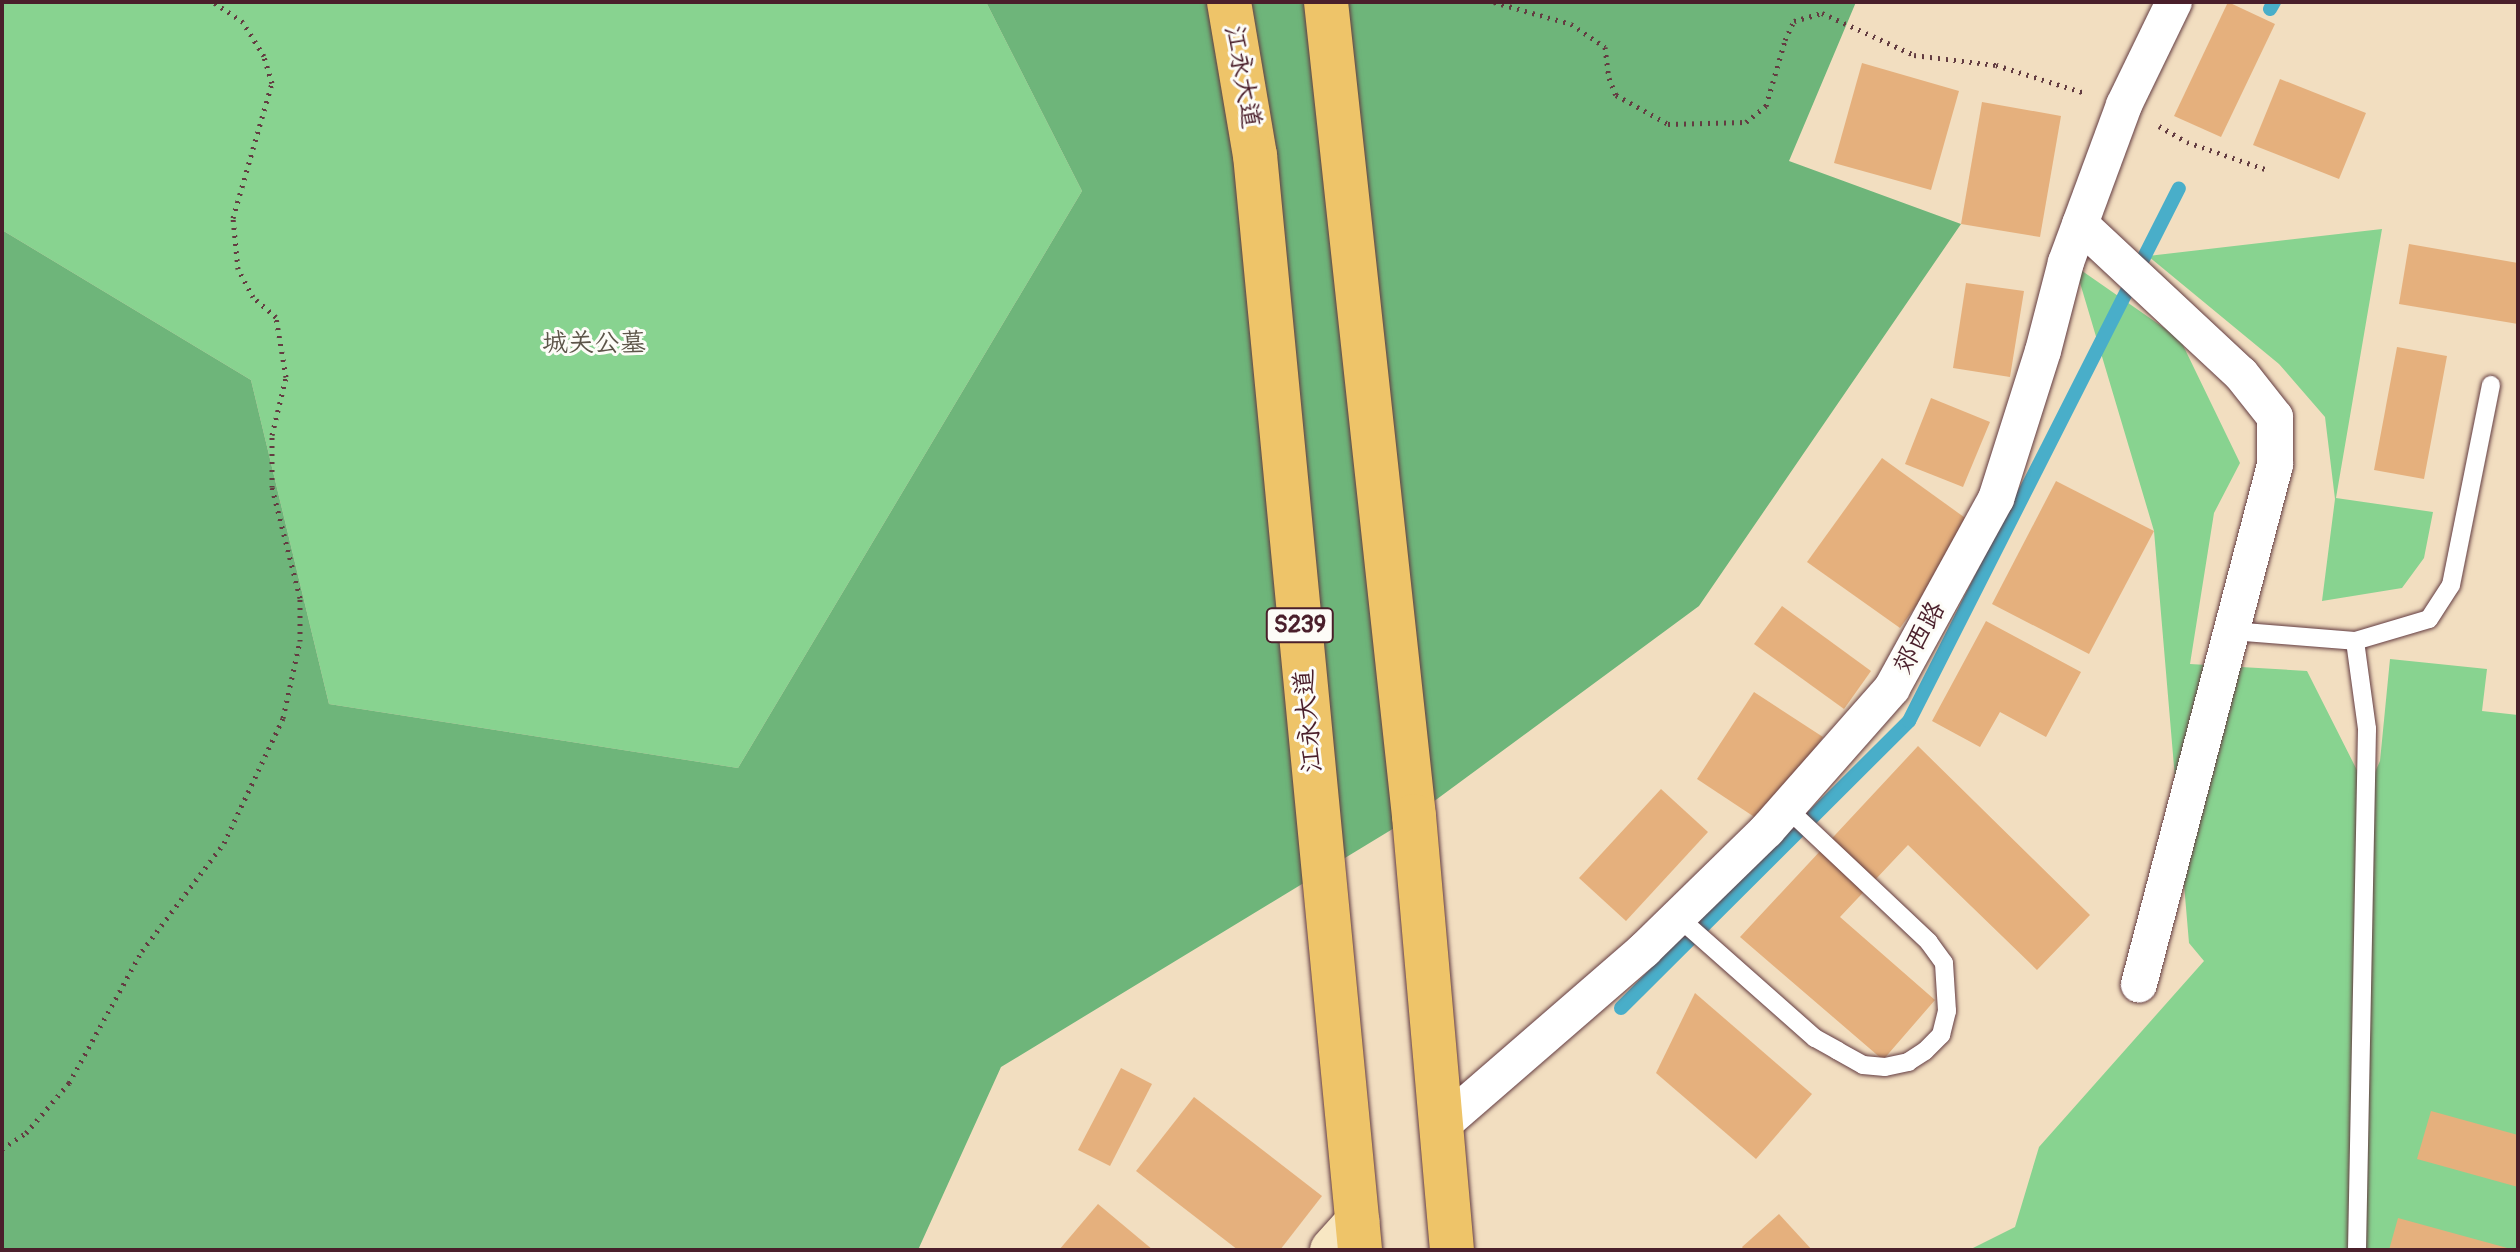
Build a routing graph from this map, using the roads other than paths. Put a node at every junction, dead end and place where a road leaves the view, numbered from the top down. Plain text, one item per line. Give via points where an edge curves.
1 (1229, 2) edge
2 (1326, 2) edge
3 (2174, 2) edge
4 (2080, 224) junction
5 (2491, 385) dead end
6 (2232, 631) junction
7 (2355, 641) junction
8 (1789, 811) junction
9 (1680, 919) junction
10 (2139, 984) dead end
11 (1441, 1126) junction
12 (1349, 1241) edge
13 (1452, 1250) edge
14 (2357, 1250) edge

1 - 12 main road, 江永大道 / S239 via 1255,155
2 - 11 main road via 1414,816
3 - 4 street, 郊西路 via 2124,105
4 - 6 street via 2241,374 2275,417 2275,465
4 - 8 street, 郊西路 via 1996,499 1892,688
5 - 7 lane via 2451,585 2429,619
6 - 7 lane
6 - 10 street
7 - 14 lane via 2367,729
8 - 9 street, 郊西路
8 - 9 lane via 1929,942 1944,963 1947,1011 1941,1035 1925,1051 1908,1062 1863,1065 1815,1038
9 - 11 street, 郊西路
11 - 13 main road

